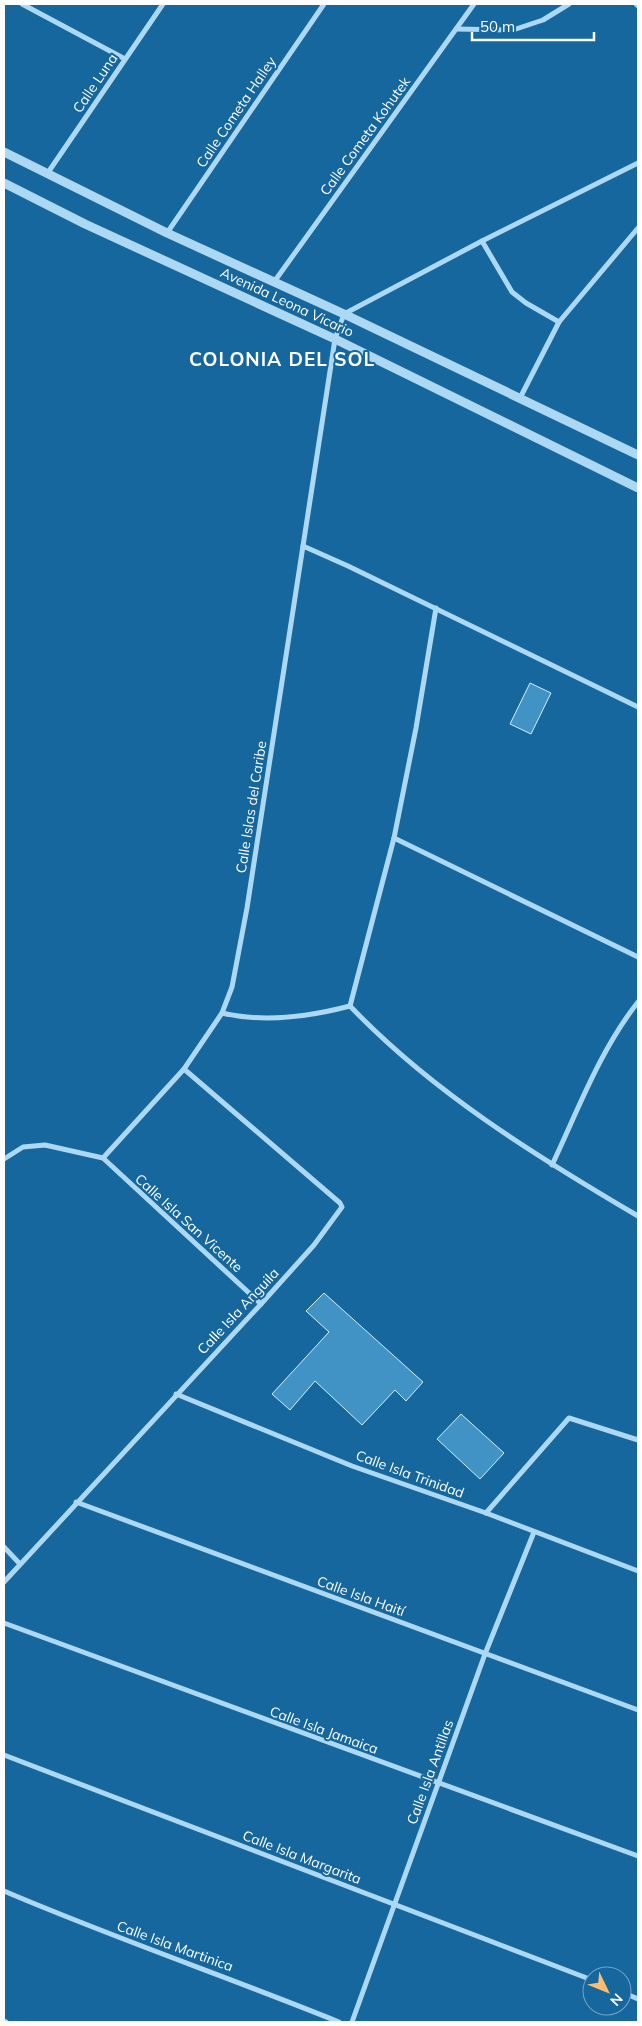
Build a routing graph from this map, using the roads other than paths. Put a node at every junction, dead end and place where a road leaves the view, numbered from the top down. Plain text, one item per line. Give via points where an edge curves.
1 (22, 4) edge
2 (163, 4) edge
3 (324, 4) edge
4 (474, 4) edge
5 (569, 4) edge
6 (456, 30) junction
7 (125, 59) junction
8 (4, 152) edge
9 (638, 162) edge
10 (47, 175) junction
11 (4, 183) edge
12 (638, 228) edge
13 (167, 233) junction
14 (482, 241) junction
15 (274, 282) junction
16 (344, 314) junction
17 (559, 322) junction
18 (336, 339) junction
19 (520, 398) junction
20 (638, 455) edge
21 (638, 488) edge
22 (303, 546) junction
23 (436, 608) junction
24 (638, 706) edge
25 (394, 838) junction
26 (638, 957) edge
27 (638, 1002) edge
28 (350, 1006) junction
29 (222, 1013) junction
30 (184, 1069) junction
31 (103, 1158) junction
32 (4, 1159) edge
33 (552, 1165) junction
34 (638, 1216) edge
35 (261, 1304) junction
36 (176, 1394) junction
37 (638, 1440) edge
38 (76, 1502) junction
39 (486, 1513) junction
40 (534, 1532) junction
41 (4, 1547) edge
42 (20, 1564) junction
43 (638, 1571) edge
44 (4, 1582) edge
45 (4, 1623) edge
46 (485, 1654) junction
47 (638, 1710) edge
48 (4, 1755) edge
49 (437, 1783) junction
50 (638, 1856) edge
51 (4, 1891) edge
52 (395, 1904) junction
53 (582, 1976) edge
54 (339, 2022) edge
55 (352, 2022) edge

1 - 7 street
2 - 7 street, Calle Luna
3 - 13 street, Calle Cometa Halley
4 - 6 street, Calle Cometa Kohutek
5 - 6 street via 543,20 513,30
6 - 15 street, Calle Cometa Kohutek
7 - 10 street, Calle Luna
8 - 10 street, Avenida Leona Vicario
9 - 14 street
10 - 13 street, Avenida Leona Vicario
11 - 18 street, Avenida Leona Vicario
12 - 17 street
13 - 15 street, Avenida Leona Vicario
14 - 16 street
14 - 17 street via 512,292
15 - 16 street, Avenida Leona Vicario
16 - 18 street, Calle Islas del Caribe
16 - 19 street, Avenida Leona Vicario
17 - 19 street
18 - 21 street, Avenida Leona Vicario
18 - 22 street, Calle Islas del Caribe
19 - 20 street, Avenida Leona Vicario
22 - 23 street
22 - 29 street, Calle Islas del Caribe via 247,908 232,987
23 - 24 street
23 - 25 street
25 - 26 street
25 - 28 street
27 - 33 street via 622,1022 605,1053
28 - 29 street via 317,1015 268,1018
28 - 33 street via 379,1037 475,1112
29 - 30 street, Calle Islas del Caribe
30 - 31 street, Calle Islas del Caribe
30 - 35 street, Calle Isla Anguila via 342,1207 314,1245
31 - 32 street via 45,1145 23,1147
31 - 35 street, Calle Isla San Vicente
33 - 34 street
35 - 36 street, Calle Isla Anguila
36 - 38 street, Calle Isla Anguila
36 - 39 street, Calle Isla Trinidad via 352,1466
37 - 39 street via 569,1418
38 - 42 street, Calle Isla Anguila
38 - 46 street, Calle Isla Haití
39 - 40 street, Calle Isla Trinidad
40 - 43 street, Calle Isla Trinidad
40 - 46 street, Calle Isla Antillas
41 - 42 street
42 - 44 street, Calle Isla Anguila
45 - 49 street, Calle Isla Jamaica
46 - 47 street, Calle Isla Haití
46 - 49 street, Calle Isla Antillas
48 - 52 street, Calle Isla Margarita
49 - 50 street, Calle Isla Jamaica
49 - 52 street, Calle Isla Antillas
51 - 54 street, Calle Isla Martinica via 96,1930 226,1976
52 - 53 street, Calle Isla Margarita
52 - 55 street, Calle Isla Antillas

